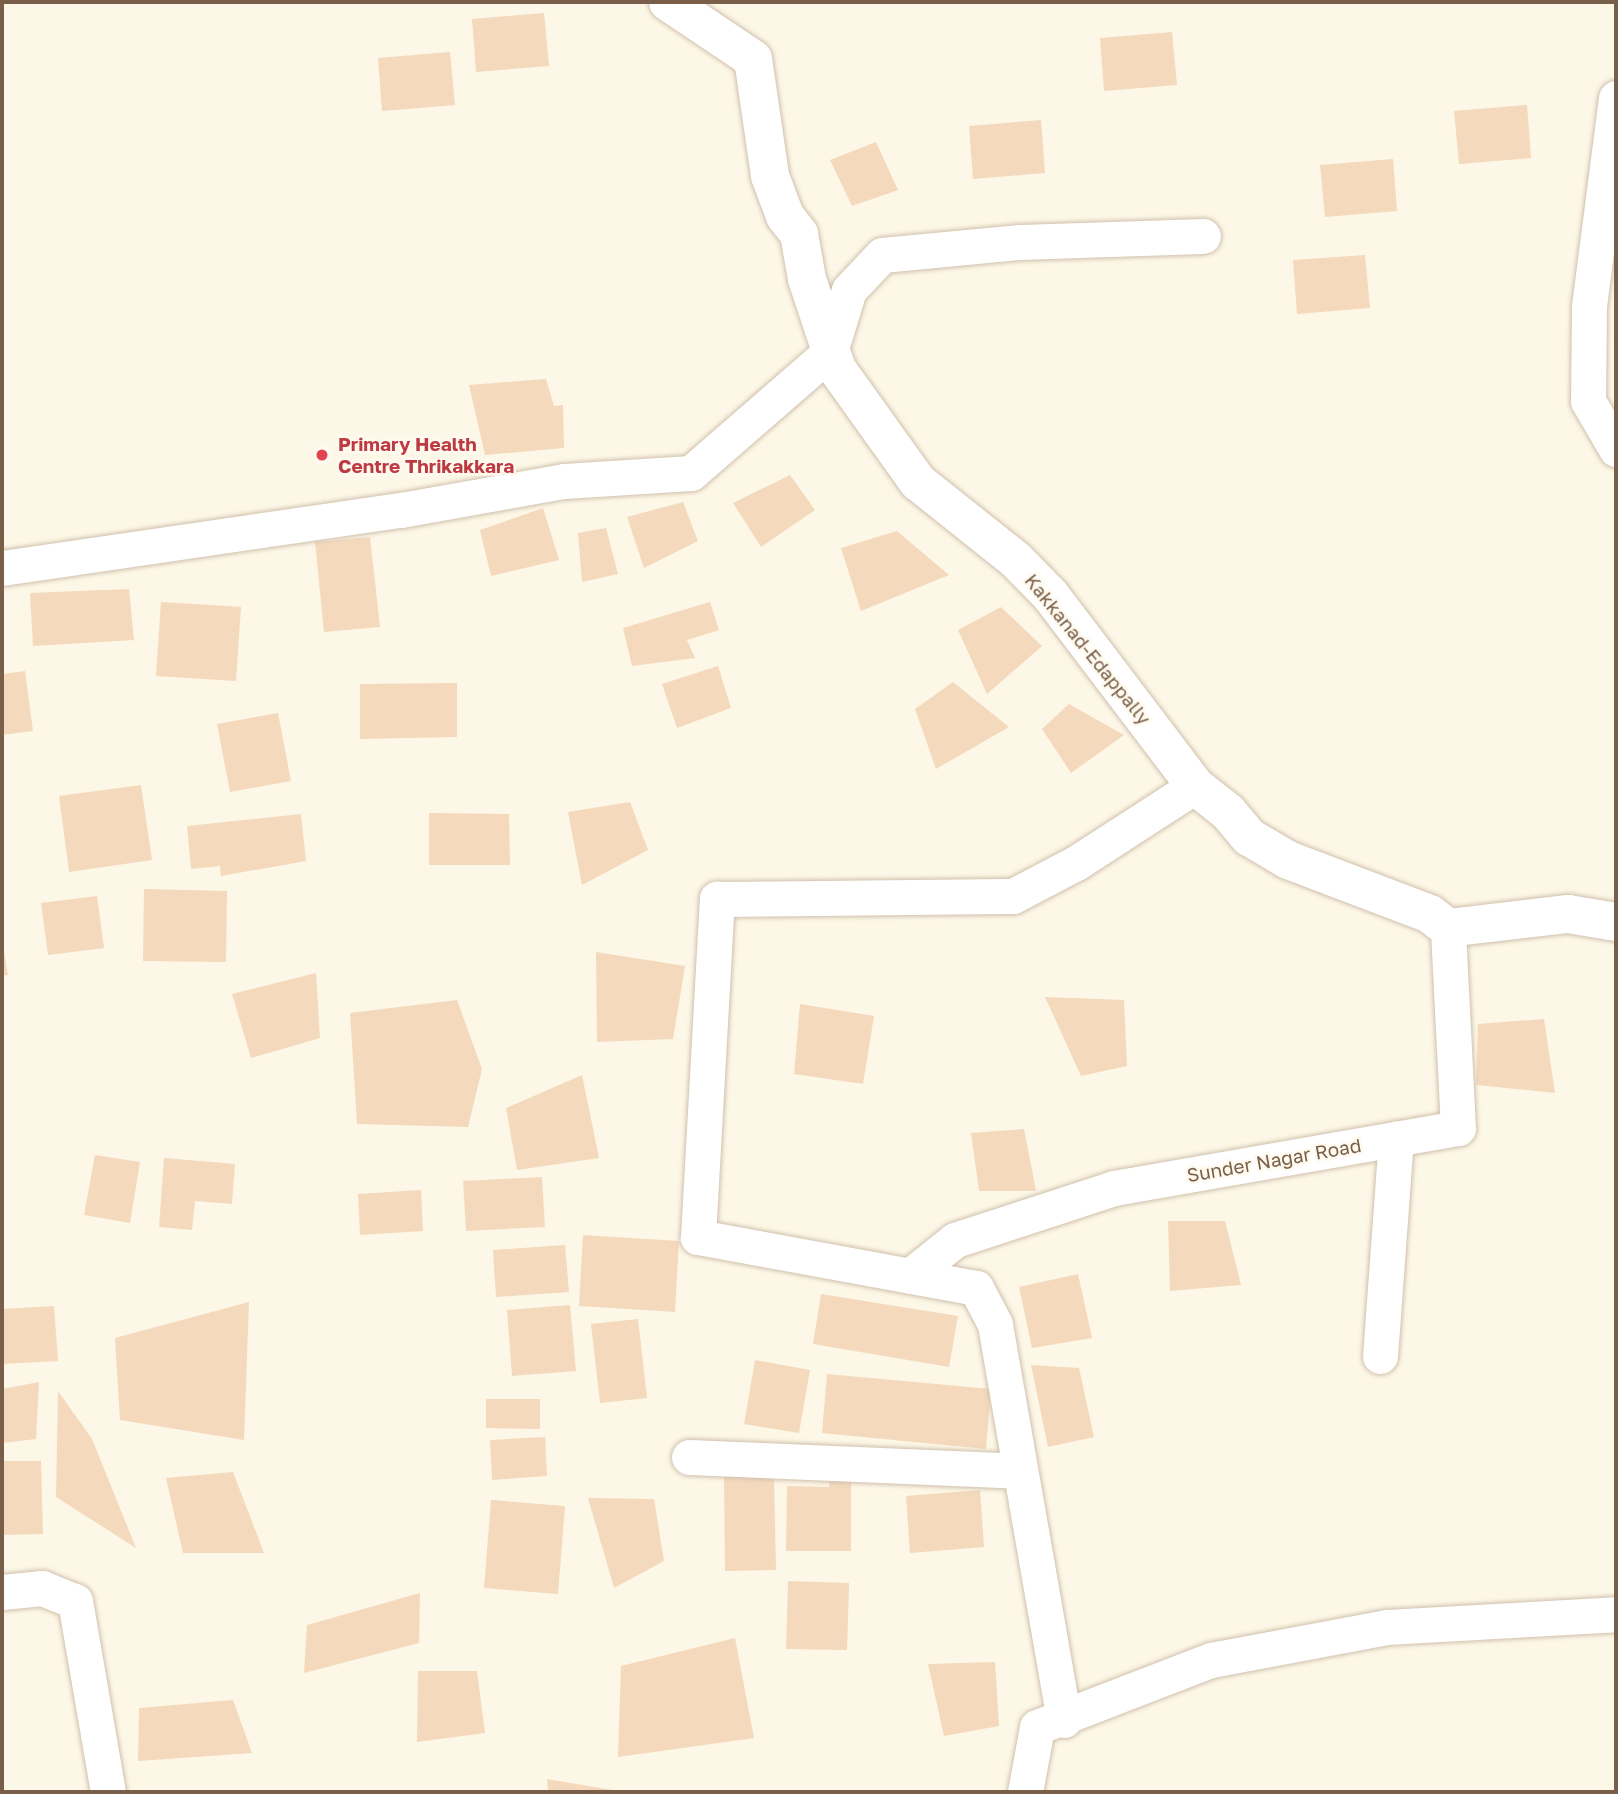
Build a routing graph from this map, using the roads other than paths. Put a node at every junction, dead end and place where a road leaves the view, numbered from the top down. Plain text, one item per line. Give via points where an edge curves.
1 (668, 2) edge
2 (1616, 98) edge
3 (1203, 236) dead end
4 (830, 352) junction
5 (1616, 449) edge
6 (2, 568) edge
7 (1195, 786) junction
8 (1616, 922) edge
9 (1448, 928) junction
10 (1396, 1139) junction
11 (910, 1276) junction
12 (1380, 1356) dead end
13 (689, 1457) dead end
14 (1019, 1471) junction
15 (2, 1592) edge
16 (1616, 1614) edge
17 (1064, 1720) junction
18 (108, 1792) edge
19 (1025, 1792) edge

1 - 4 street, Kakkanad-Edappally via 753,59 770,176 785,216 799,233 807,279
2 - 5 street via 1589,307 1588,401
3 - 4 street via 1020,242 882,255 849,290
4 - 6 street via 691,473 564,481 401,510
4 - 7 street, Kakkanad-Edappally via 918,482 1016,560 1051,596
7 - 9 street, Kakkanad-Edappally via 1228,812 1249,838 1289,860 1430,914
7 - 11 street via 1076,863 1013,896 717,898 698,1237
8 - 9 street via 1568,914
9 - 10 street, Sunder Nagar Road via 1458,1128
10 - 11 street, Sunder Nagar Road via 1114,1188 955,1240
10 - 12 street
11 - 14 street via 976,1288 995,1324
13 - 14 street
14 - 17 street
15 - 18 street via 42,1588 75,1601
16 - 17 street via 1387,1627 1224,1657
17 - 19 street via 1037,1727

